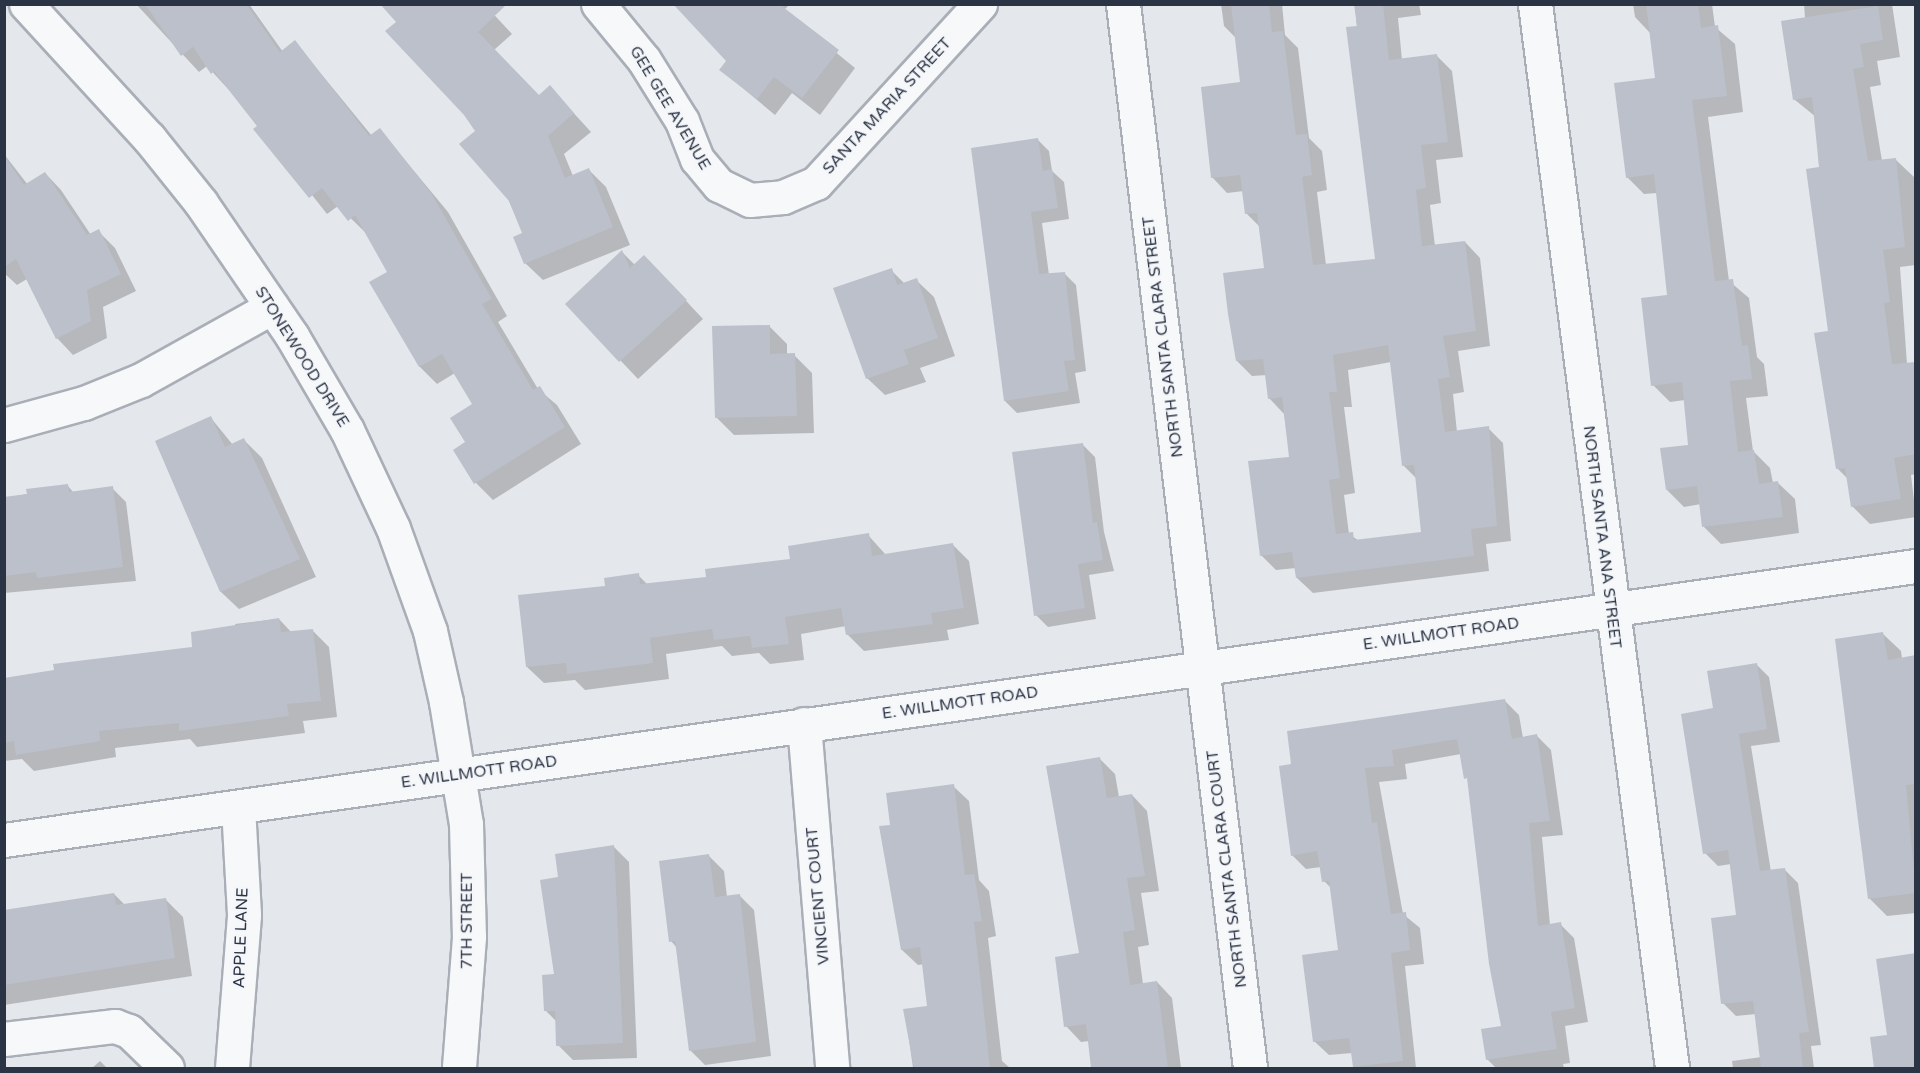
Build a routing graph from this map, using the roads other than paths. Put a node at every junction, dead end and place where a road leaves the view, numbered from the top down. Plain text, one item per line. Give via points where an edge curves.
1 (26, 4) edge
2 (598, 4) edge
3 (980, 4) edge
4 (1123, 4) edge
5 (1535, 4) edge
6 (750, 200) joint
7 (272, 307) junction
8 (4, 425) edge
9 (1916, 566) edge
10 (1611, 610) junction
11 (1204, 669) junction
12 (804, 724) junction
13 (458, 775) junction
14 (238, 807) junction
15 (4, 840) edge
16 (4, 1039) edge
17 (167, 1068) edge
18 (232, 1068) edge
19 (459, 1068) edge
20 (832, 1068) edge
21 (1250, 1068) edge
22 (1672, 1068) edge

1 - 7 street, STONEWOOD DRIVE via 149,138 201,203
2 - 6 street, GEE GEE AVENUE via 644,60 682,121 697,159 719,185
3 - 6 street, SANTA MARIA STREET via 816,183 783,197
4 - 11 street, NORTH SANTA CLARA STREET
5 - 10 street, NORTH SANTA ANA STREET
7 - 8 street via 141,380 84,403
7 - 13 street, STONEWOOD DRIVE via 347,430 393,528 430,631
9 - 10 street, E. WILLMOTT ROAD
10 - 11 street, E. WILLMOTT ROAD
10 - 22 street, NORTH SANTA ANA STREET
11 - 12 street, E. WILLMOTT ROAD
11 - 21 street, NORTH SANTA CLARA COURT
12 - 13 street, E. WILLMOTT ROAD
12 - 20 street, VINCIENT COURT
13 - 14 street, E. WILLMOTT ROAD
13 - 19 street, 7TH STREET via 466,824 469,937
14 - 15 street, E. WILLMOTT ROAD
14 - 18 street, APPLE LANE via 244,914
16 - 17 street via 115,1026 129,1031

